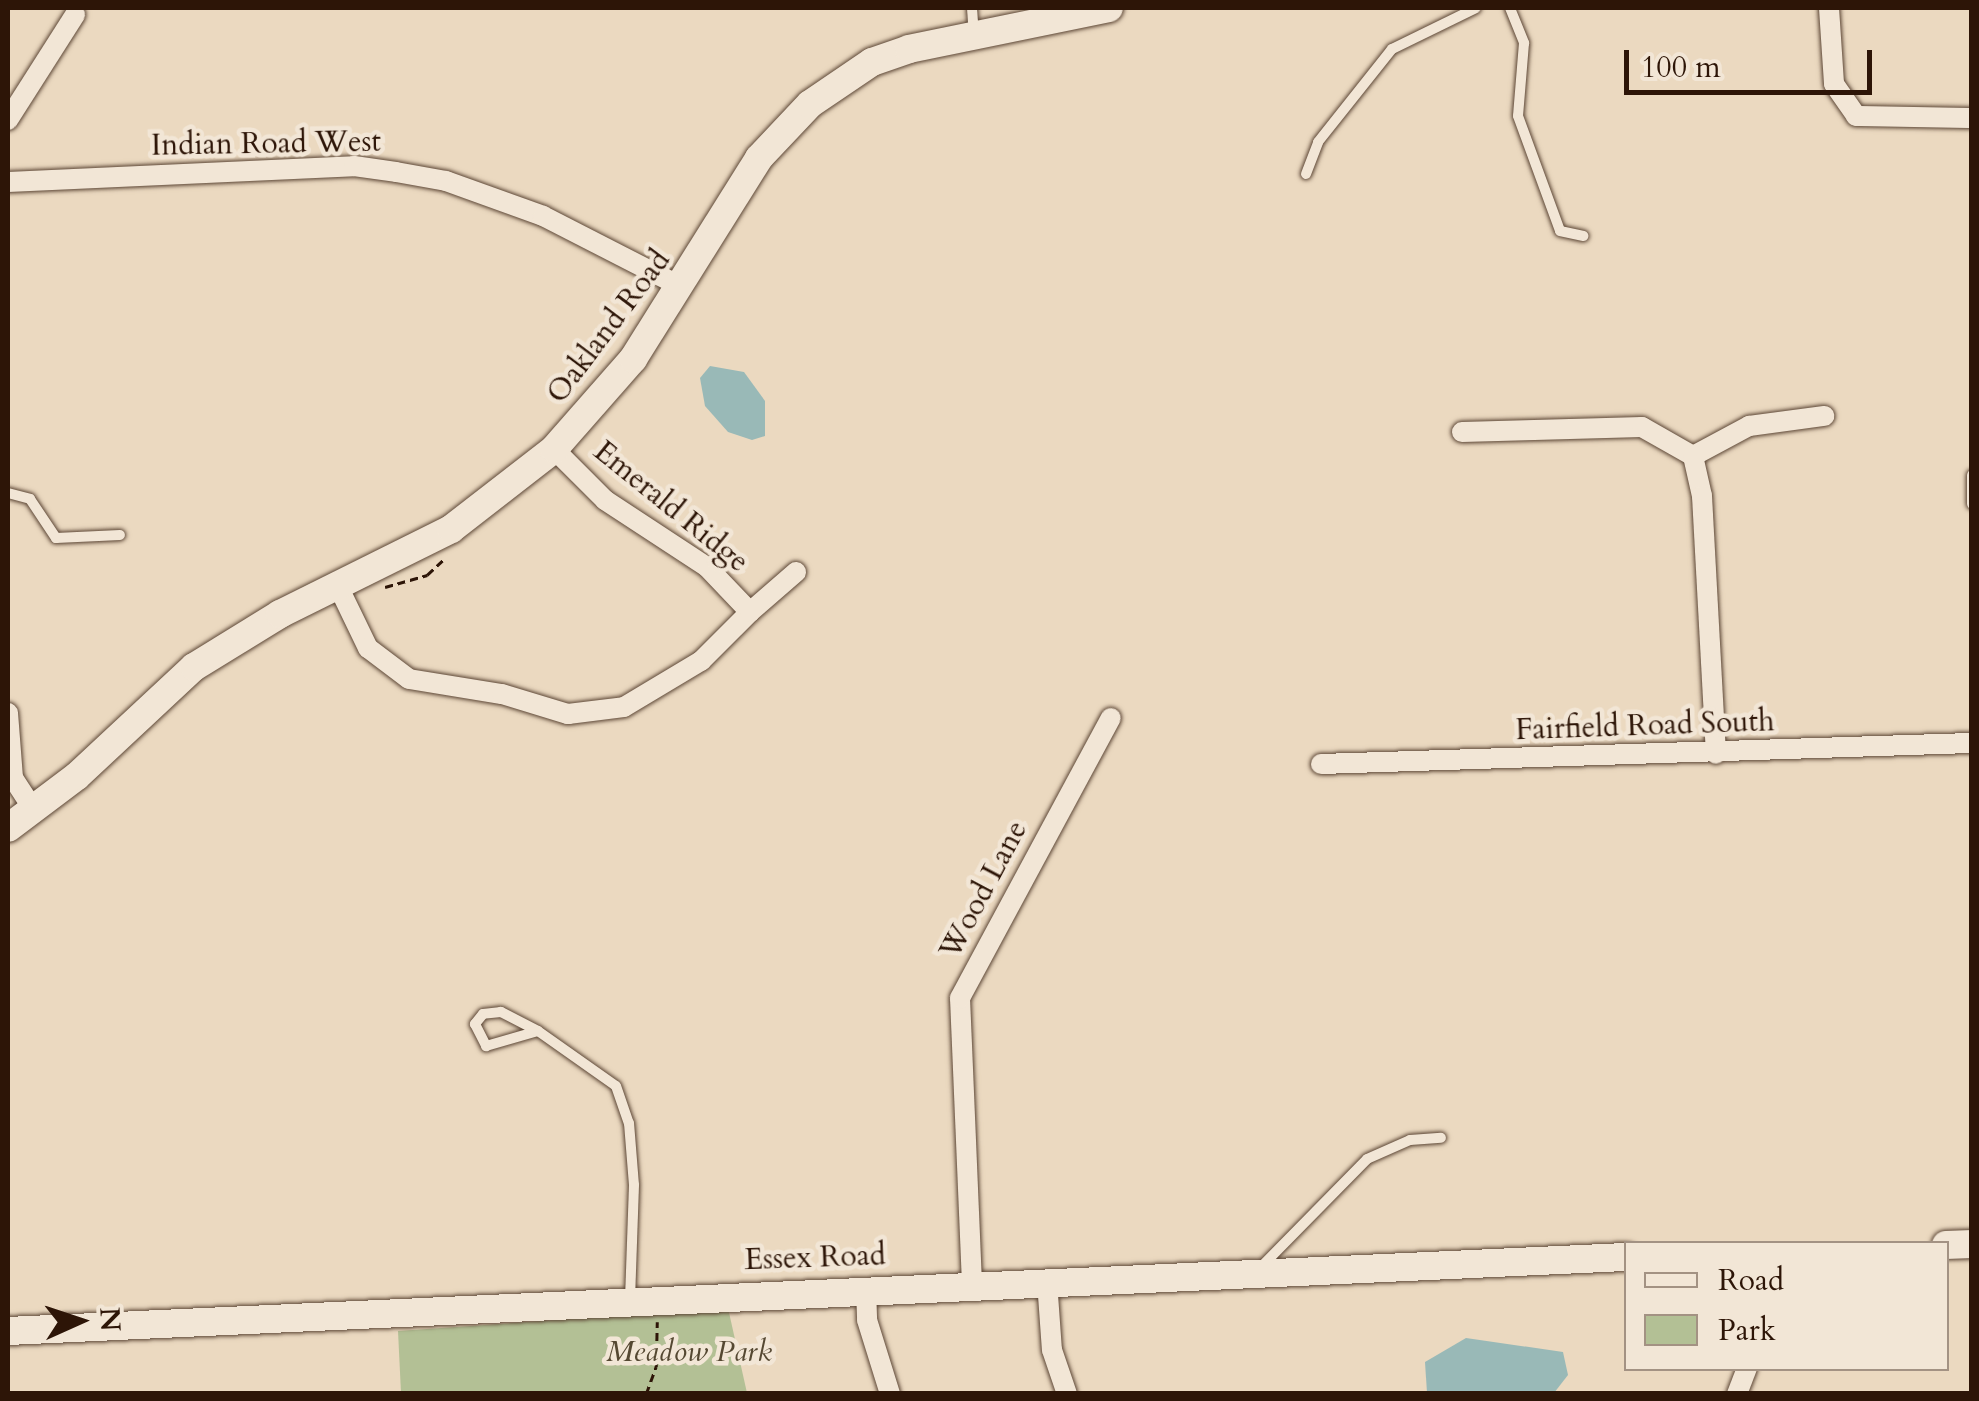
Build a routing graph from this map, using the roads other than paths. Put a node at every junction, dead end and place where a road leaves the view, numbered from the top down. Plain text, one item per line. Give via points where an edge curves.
1 (1109, 8) edge
2 (1476, 8) edge
3 (1510, 8) edge
4 (1829, 8) edge
5 (75, 15) dead end
6 (973, 22) edge
7 (1972, 118) edge
8 (8, 120) edge
9 (1306, 174) dead end
10 (8, 182) edge
11 (1583, 236) dead end
12 (682, 287) junction
13 (1824, 416) dead end
14 (1462, 432) dead end
15 (554, 449) junction
16 (1693, 456) junction
17 (1972, 475) edge
18 (8, 493) edge
19 (1972, 504) edge
20 (120, 535) dead end
21 (796, 572) dead end
22 (339, 588) junction
23 (750, 612) junction
24 (8, 713) edge
25 (1111, 718) dead end
26 (1972, 742) edge
27 (1716, 754) junction
28 (1321, 764) dead end
29 (33, 808) junction
30 (8, 828) edge
31 (538, 1031) junction
32 (1442, 1138) dead end
33 (1624, 1257) edge
34 (1254, 1273) junction
35 (1047, 1281) junction
36 (972, 1284) junction
37 (866, 1288) junction
38 (643, 1298) junction
39 (8, 1331) edge
40 (890, 1394) edge
41 (1067, 1394) edge

1 - 6 street, Oakland Road
2 - 9 lane via 1392,48 1318,142
3 - 11 lane via 1524,44 1518,116 1560,231
4 - 7 street via 1834,84 1856,116
5 - 8 street
6 - 12 street, Oakland Road via 872,62 796,115 759,158
10 - 12 street, Indian Road West via 354,166 396,172 446,181 543,216
12 - 15 street, Oakland Road via 633,359
13 - 16 street via 1749,426
14 - 16 street via 1642,427
15 - 22 street, Oakland Road via 451,529
15 - 23 street, Emerald Ridge via 605,500 707,567
16 - 27 street via 1702,496
17 - 19 lane
18 - 20 lane via 30,499 56,538
21 - 23 street, Emerald Ridge
22 - 23 street, Emerald Ridge via 368,648 408,679 587,716 624,707 700,661
22 - 29 street, Oakland Road via 194,667
24 - 29 street via 12,778
25 - 36 street, Wood Lane via 960,998
26 - 27 street, Fairfield Road South
27 - 28 street, Fairfield Road South
29 - 30 street, Oakland Road
31 - 31 lane via 486,1046 476,1024 483,1014 501,1012
31 - 38 lane via 616,1086 629,1122
32 - 34 lane via 1410,1140 1366,1160
33 - 34 street, Essex Road
34 - 35 street, Essex Road
35 - 36 street, Essex Road
35 - 41 street via 1052,1350
36 - 37 street, Essex Road
37 - 38 street, Essex Road
37 - 40 street via 867,1320
38 - 39 street, Essex Road

